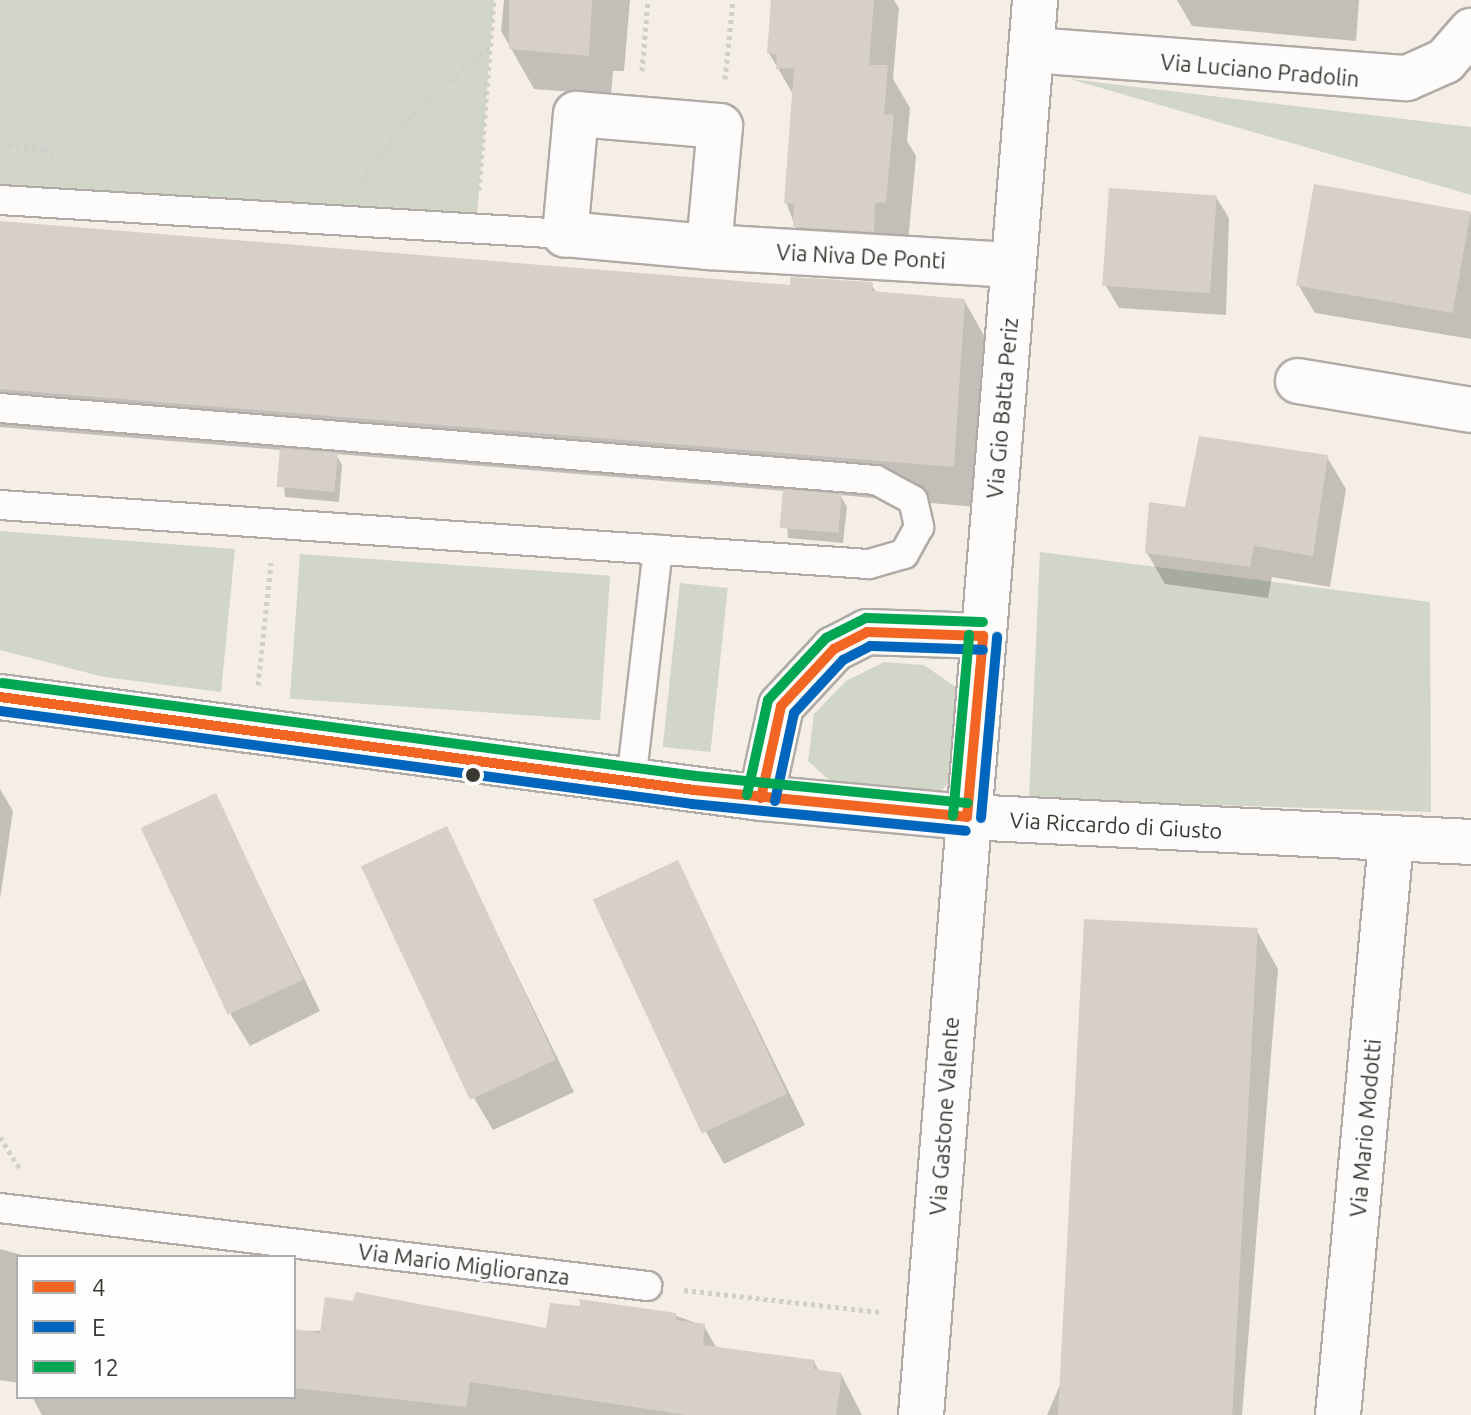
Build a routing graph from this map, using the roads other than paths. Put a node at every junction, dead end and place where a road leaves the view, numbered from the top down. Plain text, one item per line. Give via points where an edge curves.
1 (1035, 0) edge
2 (1471, 31) edge
3 (1032, 50) junction
4 (0, 200) edge
5 (565, 234) junction
6 (709, 247) junction
7 (1013, 265) junction
8 (1298, 381) dead end
9 (0, 408) edge
10 (1471, 410) edge
11 (0, 505) edge
12 (658, 550) junction
13 (983, 636) junction
14 (0, 676) edge
15 (0, 697) edge
16 (96, 704) junction
17 (631, 782) junction
18 (761, 798) junction
19 (967, 817) junction
20 (1391, 841) junction
21 (1471, 842) edge
22 (0, 1208) edge
23 (647, 1286) road end
24 (921, 1415) edge
25 (1338, 1415) edge

1 - 3 street, Via Gio Batta Periz
2 - 3 street, Via Luciano Pradolin via 1445,61 1407,78
3 - 7 street, Via Gio Batta Periz
4 - 5 lane
5 - 6 street, Via Niva De Ponti
5 - 6 street via 576,114 720,126
6 - 7 street, Via Niva De Ponti
7 - 13 street, Via Gio Batta Periz
8 - 10 street
9 - 12 lane via 876,480 903,490 918,514 914,543 889,562
11 - 12 lane
12 - 17 lane
13 - 18 street via 879,631 834,649 781,706
13 - 19 street, Via Gio Batta Periz
14 - 16 street, Via Riccardo di Giusto
15 - 16 street, Via Riccardo di Giusto
16 - 17 street, Via Riccardo di Giusto
17 - 18 street, Via Riccardo di Giusto
18 - 19 street, Via Riccardo di Giusto
19 - 20 street, Via Riccardo di Giusto
19 - 24 street, Via Gastone Valente
20 - 21 street, Via Riccardo di Giusto
20 - 25 street, Via Mario Modotti
22 - 23 lane, Via Mario Miglioranza

